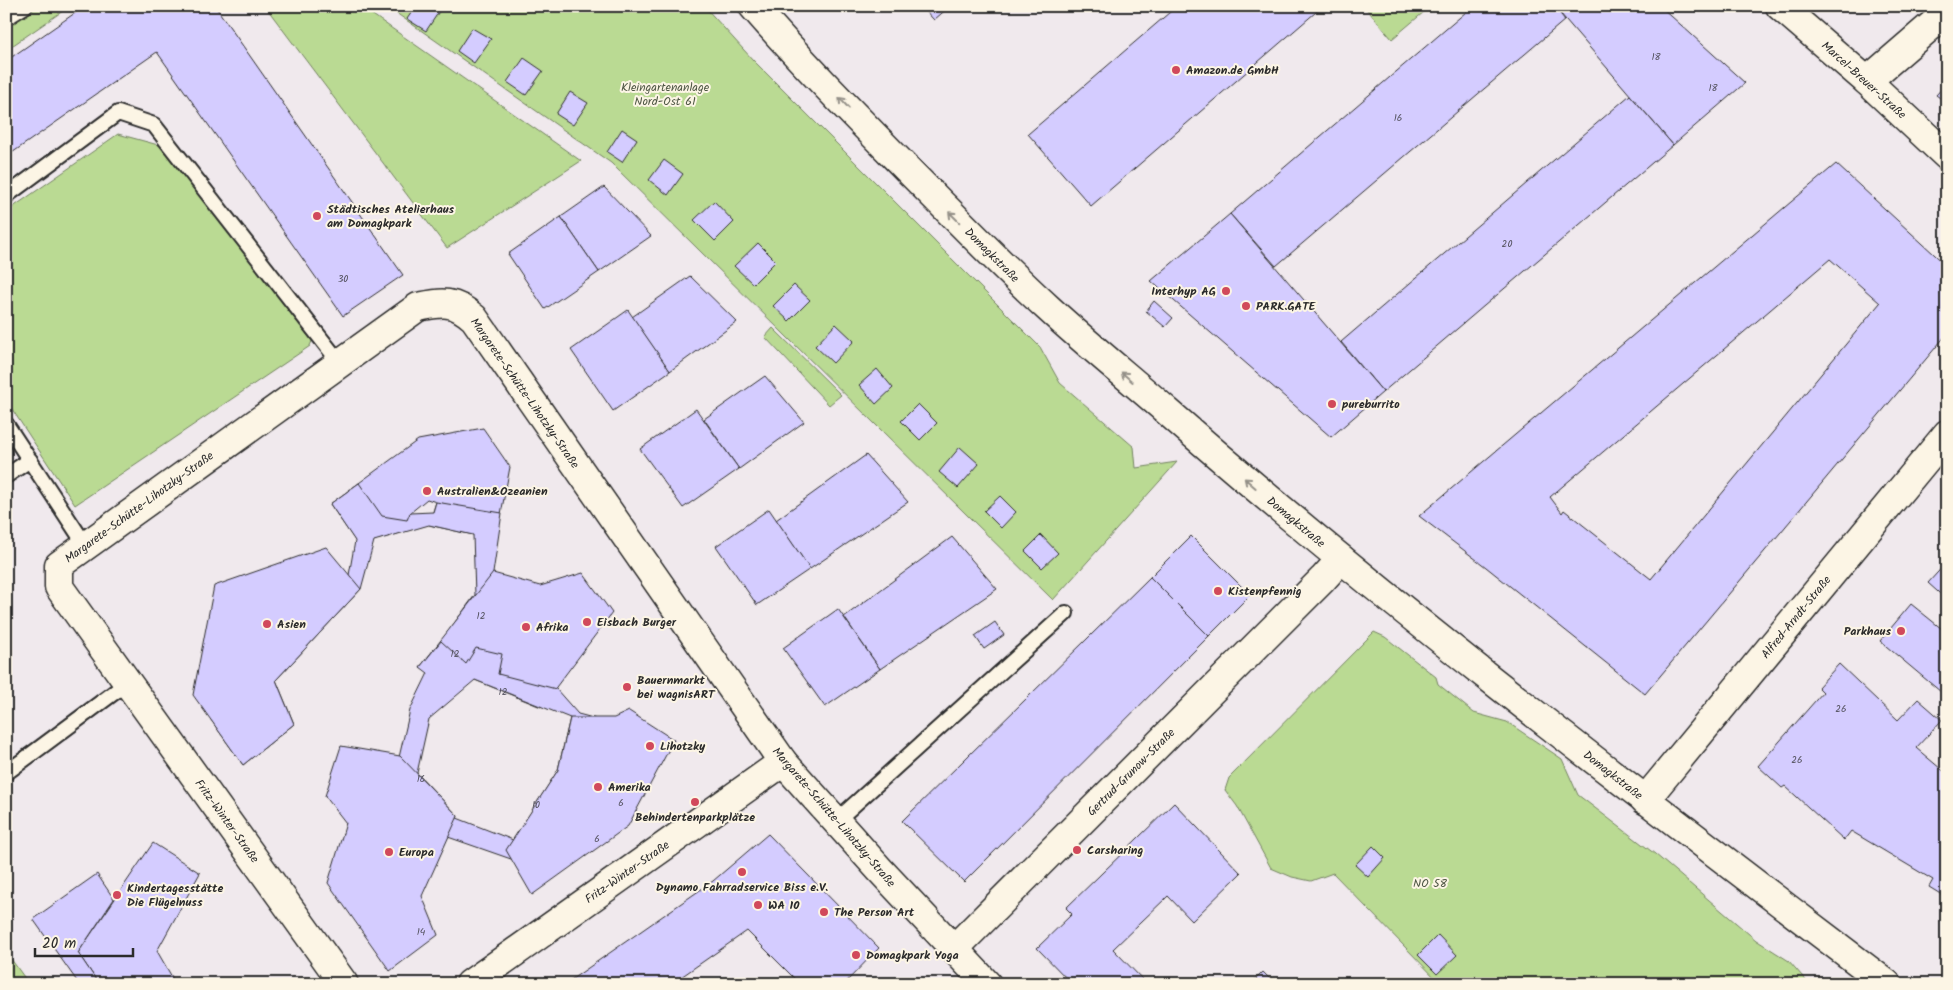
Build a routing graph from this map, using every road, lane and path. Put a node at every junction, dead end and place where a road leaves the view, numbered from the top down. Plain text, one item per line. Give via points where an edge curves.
1 (24, 6) edge
2 (753, 6) edge
3 (1780, 6) edge
4 (1947, 12) edge
5 (6, 18) edge
6 (1867, 81) junction
7 (1947, 156) edge
8 (6, 196) edge
9 (340, 363) junction
10 (6, 424) edge
11 (1947, 434) edge
12 (30, 460) junction
13 (6, 476) edge
14 (86, 546) junction
15 (1341, 559) junction
16 (1066, 613) dead end
17 (127, 683) junction
18 (783, 762) junction
19 (6, 773) edge
20 (1645, 800) junction
21 (836, 821) junction
22 (954, 949) junction
23 (344, 984) edge
24 (470, 984) edge
25 (988, 984) edge
26 (1887, 984) edge

1 - 5 lane
15 -> 2 street, Domagkstraße via 1014,277 877,139
3 - 6 street, Marcel-Breuer-Straße
4 - 6 street
6 - 7 street, Marcel-Breuer-Straße
8 - 9 lane via 118,113 154,125
9 - 14 street, Margarete-Schütte-Lihotzky-Straße
9 - 18 street, Margarete-Schütte-Lihotzky-Straße via 418,307 441,302 459,306 469,314
10 - 12 lane
11 - 20 street, Alfred-Arndt-Straße
12 - 13 lane
12 - 14 lane
14 - 17 street, Margarete-Schütte-Lihotzky-Straße via 59,565 59,587
15 - 20 street, Domagkstraße
15 - 22 street, Gertrud-Grunow-Straße
16 - 21 lane
17 - 19 lane
17 - 23 street, Fritz-Winter-Straße
18 - 21 street, Margarete-Schütte-Lihotzky-Straße
18 - 24 street, Fritz-Winter-Straße
20 - 26 street, Domagkstraße
21 - 22 street, Margarete-Schütte-Lihotzky-Straße
22 - 25 street

